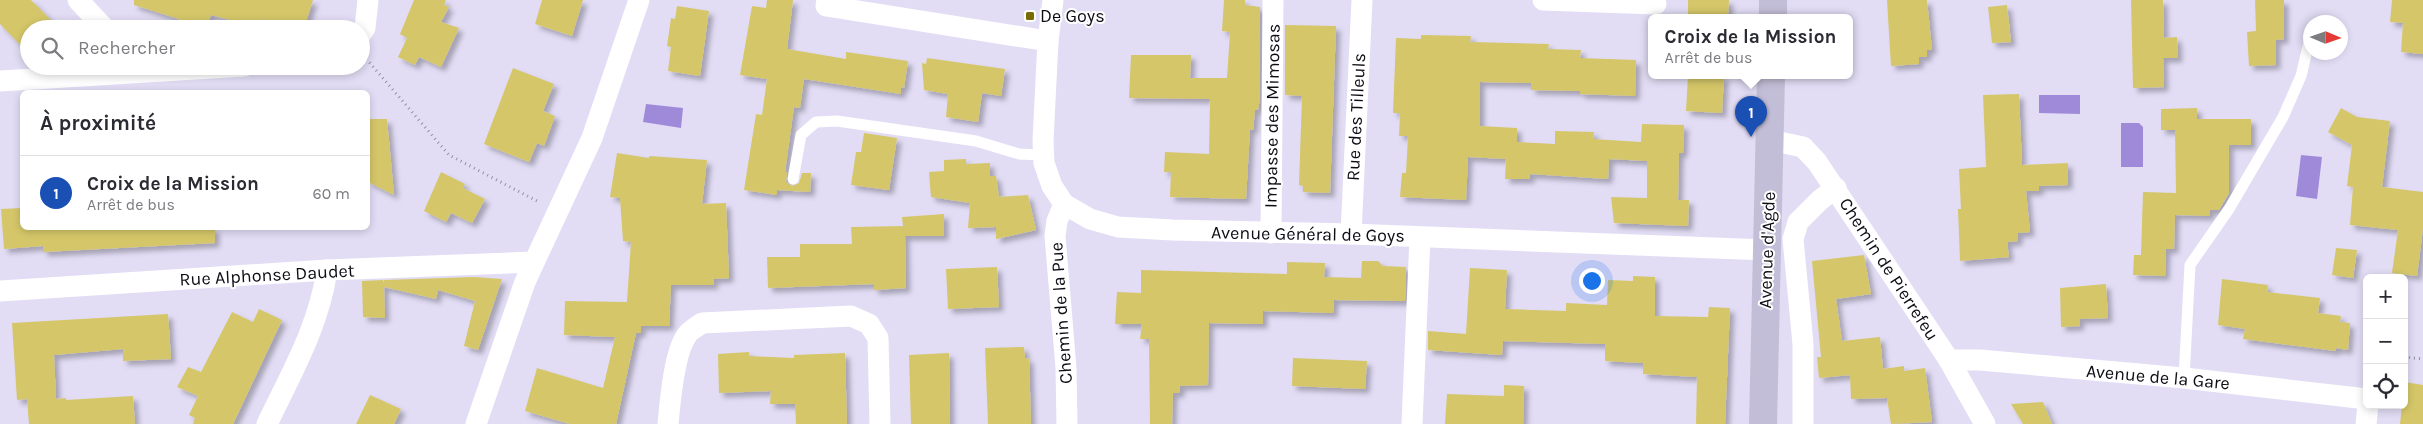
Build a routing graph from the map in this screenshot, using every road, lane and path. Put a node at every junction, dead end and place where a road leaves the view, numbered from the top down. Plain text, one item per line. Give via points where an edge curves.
1 (78, 0) edge
2 (368, 0) edge
3 (639, 0) edge
4 (826, 0) edge
5 (1053, 0) edge
6 (1273, 0) edge
7 (1362, 0) edge
8 (1543, 0) edge
9 (1773, 0) edge
10 (1656, 8) edge
11 (1772, 14) edge
12 (97, 20) edge
13 (366, 20) edge
14 (1048, 41) junction
15 (2305, 60) edge
16 (370, 63) edge
17 (65, 75) edge
18 (1771, 79) edge
19 (0, 81) edge
20 (1770, 140) junction
21 (1043, 155) junction
22 (793, 179) dead end
23 (1836, 188) junction
24 (1064, 204) junction
25 (558, 210) junction
26 (1271, 233) junction
27 (1351, 234) junction
28 (1420, 237) junction
29 (1767, 250) junction
30 (533, 262) junction
31 (327, 270) junction
32 (0, 291) edge
33 (2408, 357) edge
34 (2423, 359) edge
35 (1949, 360) junction
36 (2184, 378) junction
37 (2363, 399) edge
38 (2368, 409) edge
39 (267, 424) edge
40 (476, 424) edge
41 (668, 424) edge
42 (880, 424) edge
43 (1067, 424) edge
44 (1412, 424) edge
45 (1763, 424) edge
46 (1803, 424) edge
47 (1985, 424) edge
48 (2366, 424) edge

1 - 12 street
2 - 13 street
3 - 25 street via 592,138
4 - 14 street via 826,6
5 - 14 street, Avenue Général de Goys
6 - 26 street, Impasse des Mimosas
7 - 27 street, Rue des Tilleuls
8 - 10 street
9 - 11 main road
14 - 21 street, Avenue Général de Goys
15 - 36 lane via 2283,117 2229,209 2190,265
16 - 25 path via 449,155
17 - 19 street
18 - 20 main road, Avenue d'Agde
20 - 23 street, Chemin de Pierrefeu via 1802,147
20 - 29 main road, Avenue d'Agde
21 - 22 lane via 1019,154 976,141 837,120 816,122 801,136
21 - 24 street, Avenue Général de Goys via 1052,186
23 - 35 street, Chemin de Pierrefeu
23 - 46 street via 1798,222 1793,239 1803,344
24 - 26 street, Avenue Général de Goys via 1090,219 1118,227
24 - 43 street, Chemin de la Pue via 1055,236 1066,368
25 - 30 street
26 - 27 street, Avenue Général de Goys
27 - 28 street, Avenue Général de Goys
28 - 29 street, Avenue Général de Goys
28 - 44 street
29 - 45 main road, Avenue d'Agde
30 - 31 street, Rue Alphonse Daudet
30 - 40 street
31 - 32 street, Rue Alphonse Daudet
31 - 39 street via 318,314
33 - 34 path
35 - 36 street, Avenue de la Gare
35 - 47 street, Chemin de Pierrefeu
36 - 37 street, Avenue de la Gare
38 - 48 street
41 - 42 street via 680,346 687,334 702,323 851,316 869,324 878,338

